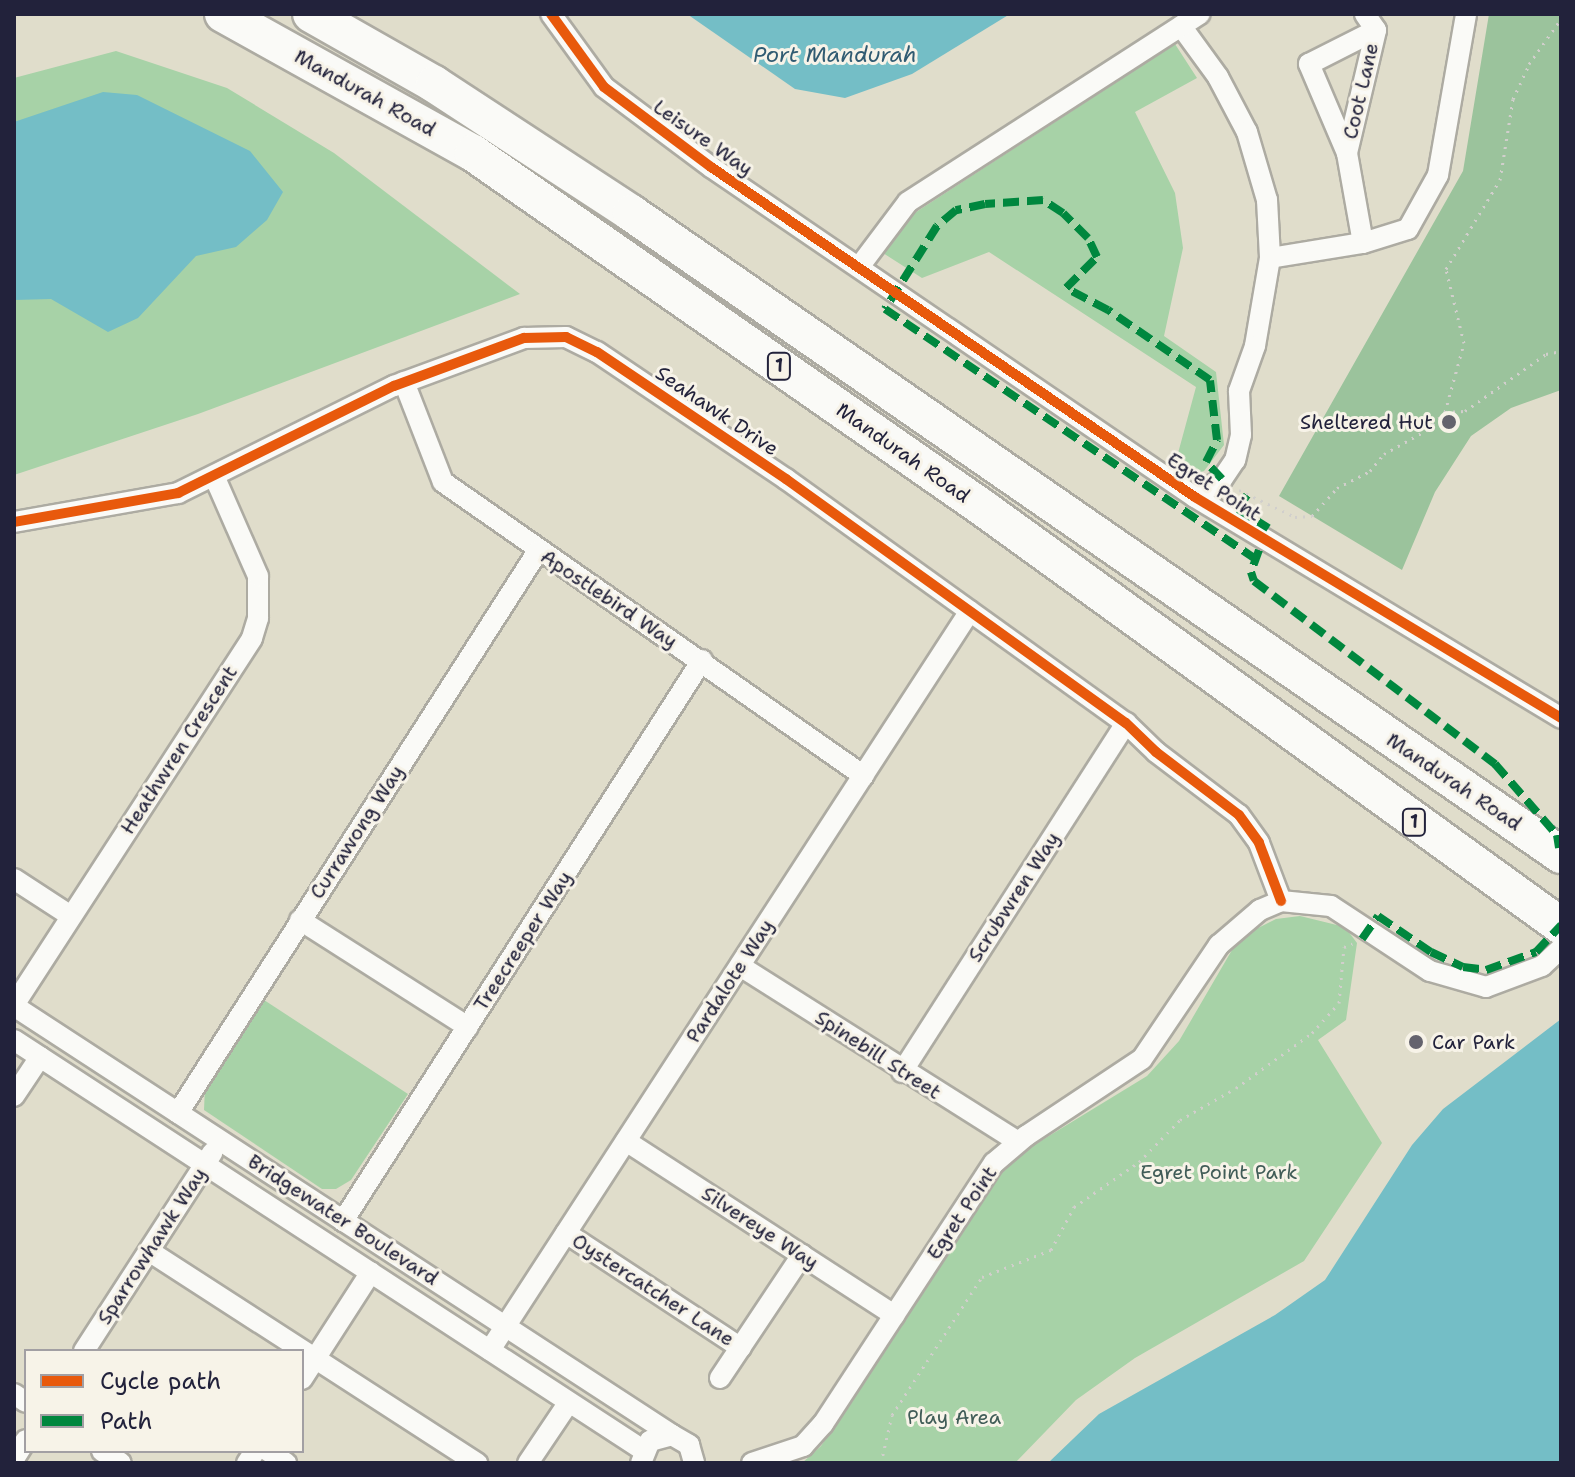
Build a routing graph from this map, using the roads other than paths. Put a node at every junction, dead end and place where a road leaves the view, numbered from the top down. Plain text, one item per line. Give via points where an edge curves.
1 (223, 14) edge
2 (311, 14) edge
3 (551, 14) edge
4 (1200, 14) edge
5 (1466, 14) edge
6 (1371, 22) edge
7 (1181, 26) junction
8 (1347, 153) junction
9 (1363, 243) junction
10 (1270, 258) junction
11 (859, 267) junction
12 (404, 382) junction
13 (215, 478) junction
14 (1195, 497) junction
15 (14, 522) edge
16 (538, 551) junction
17 (970, 611) junction
18 (702, 660) junction
19 (1561, 718) edge
20 (1126, 723) junction
21 (864, 776) junction
22 (1556, 851) edge
23 (14, 879) edge
24 (1281, 901) junction
25 (71, 916) junction
26 (300, 920) junction
27 (1561, 926) edge
28 (1561, 948) edge
29 (740, 966) junction
30 (14, 1006) edge
31 (468, 1027) junction
32 (14, 1040) edge
33 (40, 1057) junction
34 (902, 1072) junction
35 (14, 1096) edge
36 (178, 1113) junction
37 (221, 1140) junction
38 (626, 1141) junction
39 (1018, 1142) junction
40 (205, 1164) junction
41 (343, 1221) junction
42 (566, 1233) junction
43 (149, 1251) junction
44 (802, 1255) junction
45 (371, 1272) junction
46 (894, 1315) junction
47 (505, 1326) junction
48 (741, 1348) junction
49 (85, 1349) edge
50 (300, 1349) edge
51 (490, 1350) junction
52 (304, 1352) edge
53 (315, 1359) junction
54 (304, 1376) edge
55 (720, 1378) dead end
56 (569, 1402) junction
57 (672, 1435) junction
58 (642, 1456) edge
59 (477, 1463) edge
60 (528, 1463) edge
61 (694, 1463) edge
62 (752, 1463) edge

1 - 27 highway, Mandurah Road / 1 via 473,153 983,508
2 - 22 highway, Mandurah Road / 1 via 434,84 631,213
3 - 11 street, Leisure Way via 585,65 622,104
4 - 7 street
5 - 9 street via 1438,175 1408,229
6 - 8 street, Coot Lane
6 - 8 street, Coot Lane via 1309,64
7 - 10 street via 1218,77 1247,132 1267,200
7 - 11 street via 908,202
8 - 9 street, Coot Lane
9 - 10 street
10 - 14 street via 1255,346 1239,391 1241,435 1235,460 1222,479
11 - 14 street, Egret Point
12 - 13 street, Seahawk Drive
12 - 16 street, Apostlebird Way via 443,482
12 - 17 street, Seahawk Drive via 524,338 566,337 597,352 774,470
13 - 15 street, Seahawk Drive via 159,498
13 - 25 street, Heathwren Crescent via 258,576 258,618 252,638
14 - 19 street, Egret Point
16 - 18 street, Apostlebird Way
16 - 26 street, Currawong Way
17 - 20 street, Seahawk Drive
17 - 21 street, Pardalote Way
18 - 21 street, Apostlebird Way
18 - 31 street, Treecreeper Way
20 - 24 street, Seahawk Drive via 1239,815 1259,843
20 - 34 street, Scrubwren Way
21 - 29 street, Pardalote Way
23 - 25 street
24 - 28 street via 1331,906 1430,971 1486,987 1542,966
24 - 39 street, Egret Point via 1239,924 1219,945 1142,1059
25 - 30 street, Heathwren Crescent
26 - 31 street
26 - 36 street, Currawong Way
29 - 34 street, Spinebill Street
29 - 38 street, Pardalote Way
30 - 36 street, Bridgewater Boulevard
31 - 41 street, Treecreeper Way
32 - 33 street, Bridgewater Boulevard
33 - 35 street
33 - 40 street, Bridgewater Boulevard
34 - 39 street, Spinebill Street
36 - 37 street, Bridgewater Boulevard
37 - 40 street, Sparrowhawk Way
37 - 41 street, Bridgewater Boulevard
38 - 42 street, Pardalote Way
38 - 44 street, Silvereye Way
39 - 46 street, Egret Point via 978,1185
40 - 43 street, Sparrowhawk Way
40 - 45 street, Bridgewater Boulevard
41 - 47 street, Bridgewater Boulevard
42 - 47 street, Pardalote Way
42 - 48 street, Oystercatcher Lane
43 - 49 street, Sparrowhawk Way
43 - 50 street
44 - 46 street, Silvereye Way
44 - 48 street, Oystercatcher Lane
45 - 51 street, Bridgewater Boulevard
45 - 53 street
46 - 62 street, Egret Point via 803,1446
47 - 51 street, Pardalote Way
47 - 57 street, Bridgewater Boulevard
48 - 55 street, Oystercatcher Lane
51 - 56 street, Bridgewater Boulevard
52 - 53 street
53 - 54 street
53 - 59 street
56 - 58 street, Bridgewater Boulevard
56 - 60 street
57 - 58 street via 650,1441
57 - 61 street, Bridgewater Boulevard via 689,1445

